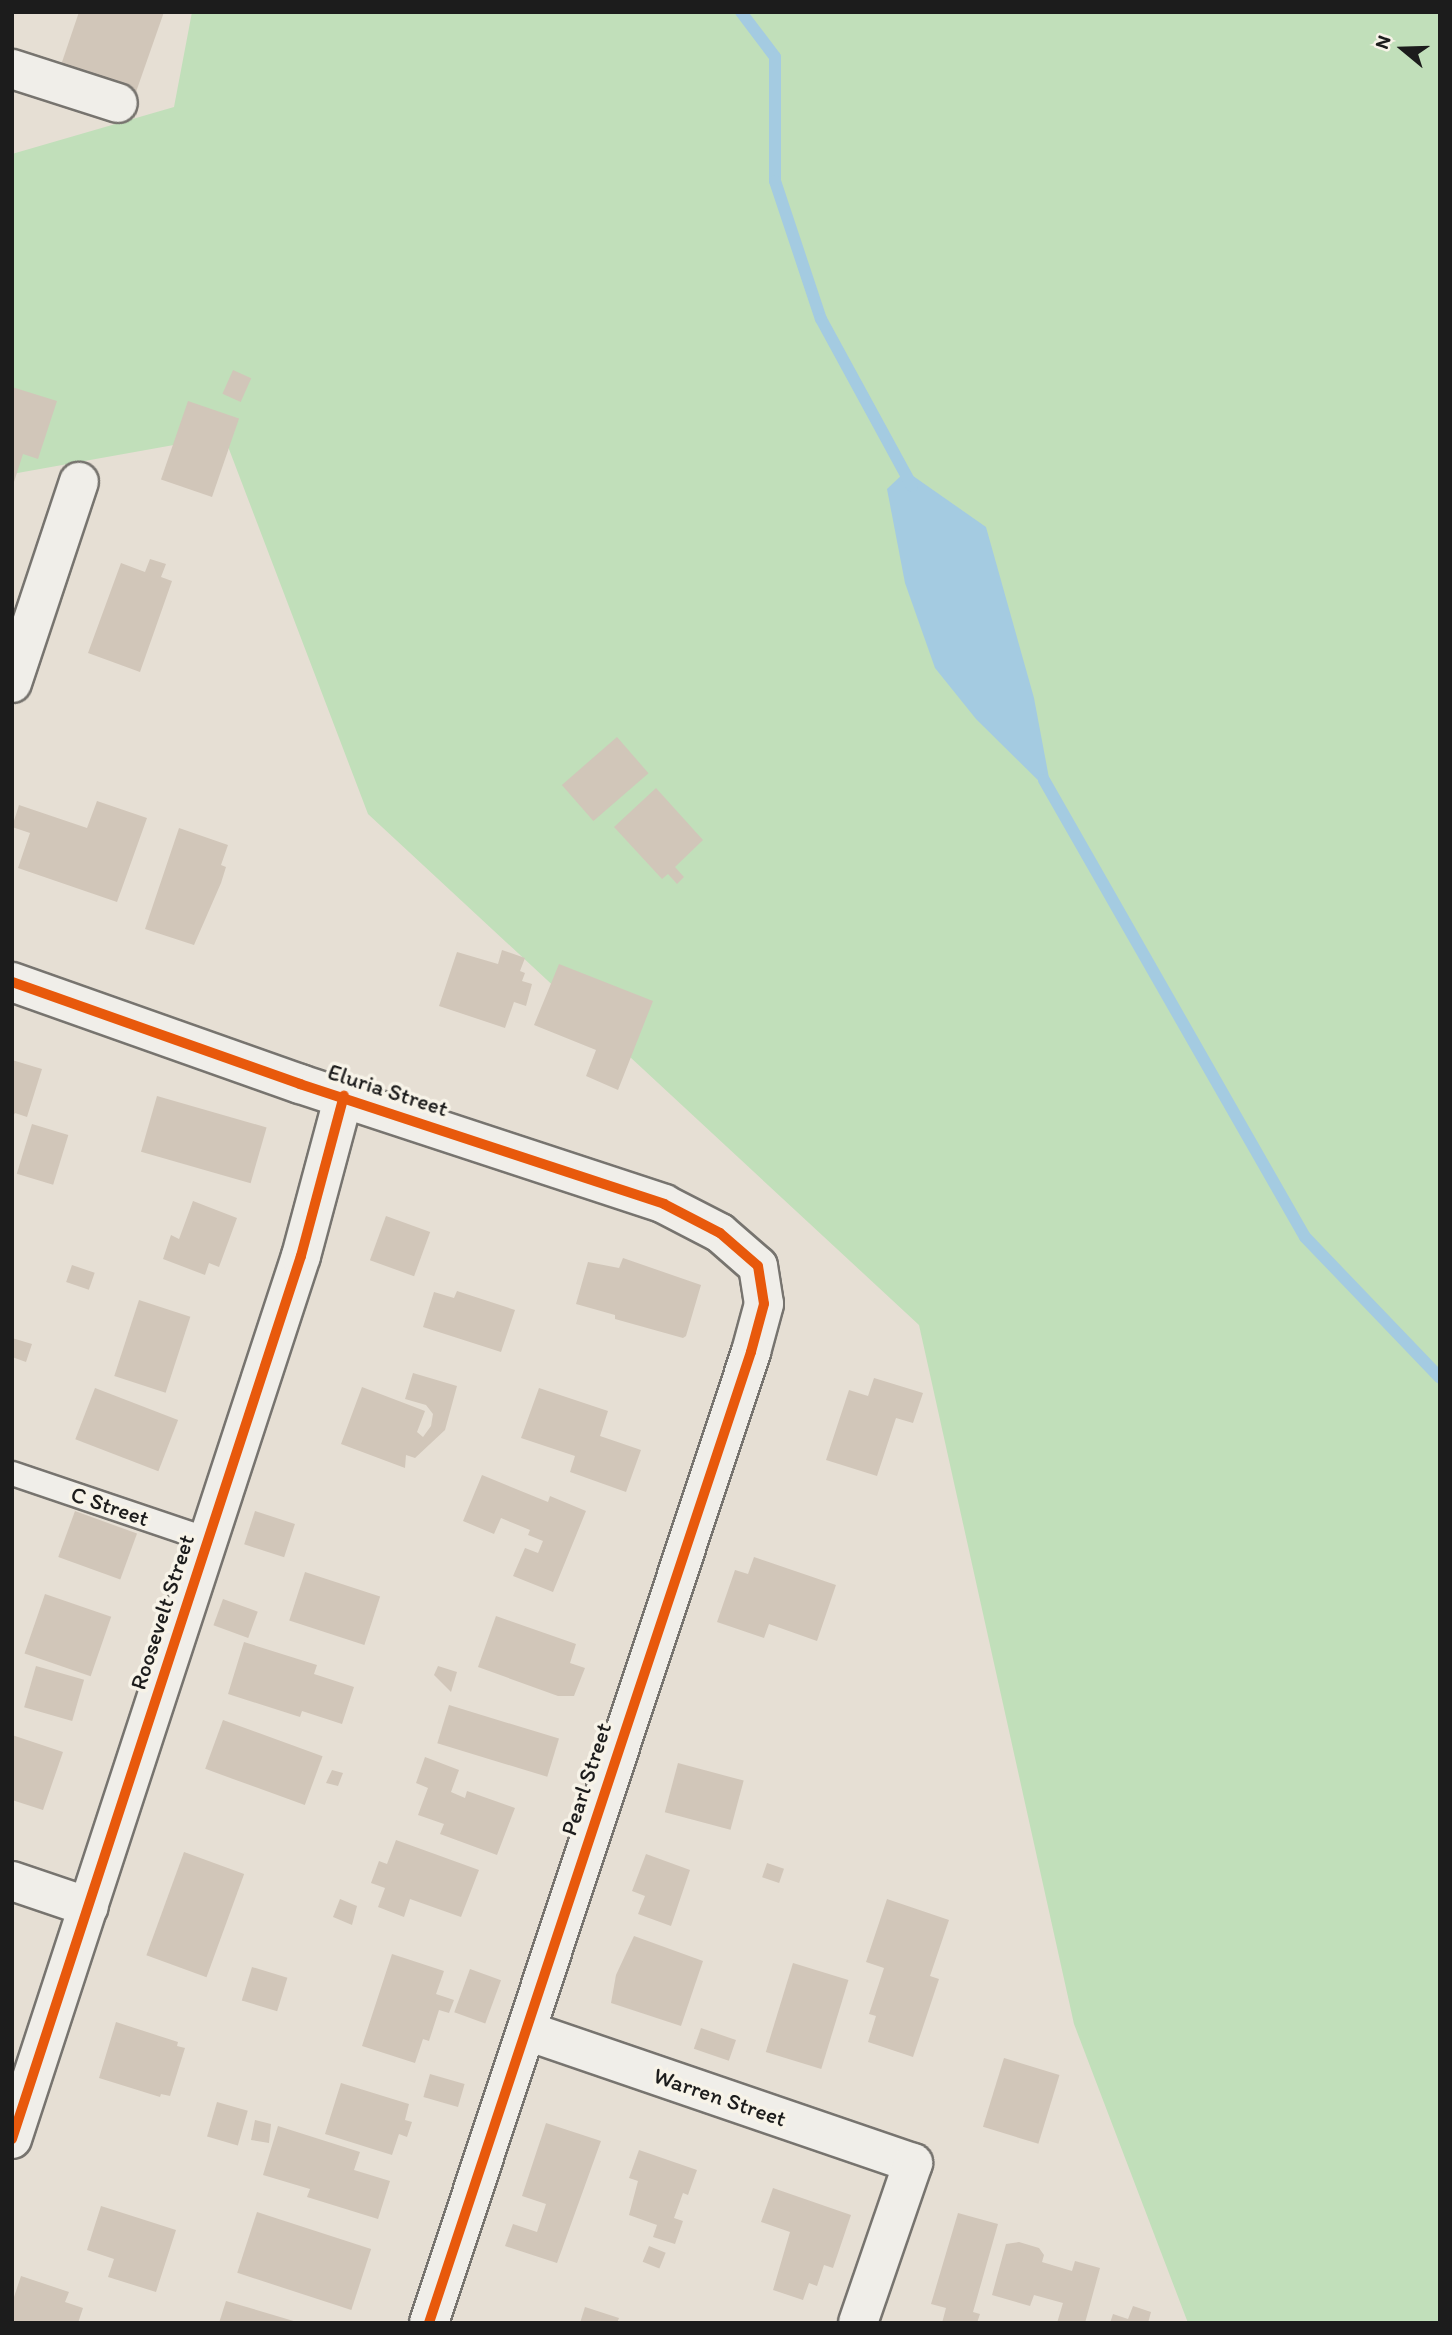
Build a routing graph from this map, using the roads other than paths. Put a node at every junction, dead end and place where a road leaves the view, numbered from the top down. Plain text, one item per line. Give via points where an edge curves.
1 (12, 69) edge
2 (118, 103) dead end
3 (79, 482) dead end
4 (12, 683) edge
5 (12, 982) edge
6 (344, 1096) junction
7 (744, 1252) joint
8 (12, 1473) edge
9 (207, 1539) junction
10 (12, 1881) edge
11 (89, 1907) junction
12 (527, 2032) junction
13 (12, 2139) edge
14 (429, 2323) edge
15 (858, 2323) edge

1 - 2 street
3 - 4 street
5 - 6 street, Eluria Street
6 - 7 street, Eluria Street via 664,1204 720,1233
6 - 9 street, Roosevelt Street via 300,1256
7 - 12 street, Pearl Street via 758,1266 763,1285 759,1327
8 - 9 lane, C Street
9 - 11 street, Roosevelt Street
10 - 11 street
11 - 13 street, Roosevelt Street
12 - 14 street, Pearl Street
12 - 15 street, Warren Street via 913,2163

